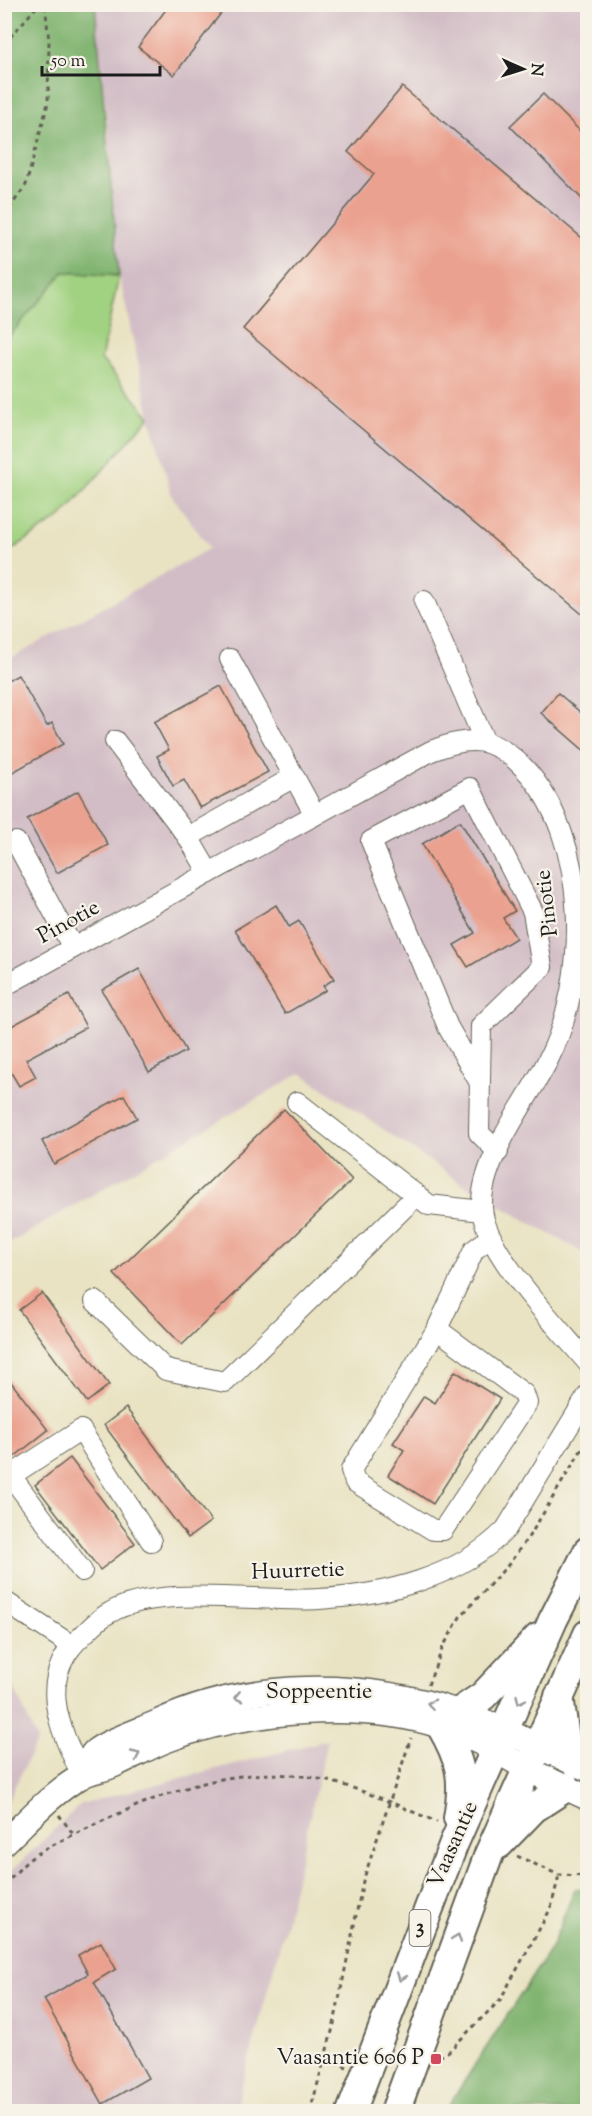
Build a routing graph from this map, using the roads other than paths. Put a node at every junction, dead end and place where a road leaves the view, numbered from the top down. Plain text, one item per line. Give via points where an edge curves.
1 (424, 602) dead end
2 (230, 659) dead end
3 (484, 740) junction
4 (115, 741) dead end
5 (294, 777) junction
6 (315, 814) junction
7 (188, 837) junction
8 (16, 842) dead end
9 (209, 873) junction
10 (73, 948) junction
11 (4, 986) edge
12 (480, 1083) junction
13 (297, 1102) dead end
14 (498, 1152) junction
15 (417, 1195) junction
16 (482, 1210) junction
17 (491, 1238) junction
18 (94, 1301) dead end
19 (437, 1329) junction
20 (588, 1363) edge
21 (588, 1395) edge
22 (8, 1478) edge
23 (151, 1541) dead end
24 (588, 1551) edge
25 (82, 1571) dead end
26 (4, 1601) edge
27 (553, 1620) junction
28 (588, 1634) edge
29 (72, 1645) junction
30 (559, 1695) junction
31 (450, 1719) junction
32 (501, 1740) junction
33 (530, 1757) junction
34 (588, 1766) edge
35 (81, 1776) junction
36 (577, 1792) edge
37 (448, 1834) junction
38 (4, 1843) edge
39 (500, 1854) junction
40 (351, 2112) edge
41 (395, 2112) edge

1 - 3 street
2 - 5 street
3 - 6 street, Pinotie via 456,741 431,751
3 - 14 street, Pinotie via 512,755 548,804 569,864 577,937 577,966 563,1029
4 - 7 street
5 - 6 street
5 - 7 street
6 - 9 street, Pinotie
7 - 9 street
8 - 10 street
9 - 10 street, Pinotie
10 - 11 street, Pinotie
12 - 12 street via 481,1026 542,967 532,912 470,788 371,841 448,1027
12 - 14 street via 479,1133
13 - 15 street
14 - 16 street, Pinotie via 486,1178
15 - 16 street via 429,1205
15 - 18 street via 225,1382 166,1370
16 - 17 street, Pinotie
17 - 19 street via 474,1250
17 - 20 street, Pinotie via 511,1271
19 - 19 street via 524,1394 527,1403 443,1530 433,1530 355,1482 351,1470
21 - 29 street, Huurretie via 506,1529 490,1546 453,1569 388,1588 318,1599 226,1597 136,1603 111,1611
22 - 23 street via 81,1430
22 - 25 street
24 - 27 highway, Vaasantie / 3
26 - 29 street
27 - 31 highway via 483,1696
27 -> 32 highway, Vaasantie / 3
28 - 30 highway, Vaasantie / 3
29 - 35 street, Huurretie via 60,1663 54,1684 63,1736
30 - 33 highway, Vaasantie / 3
30 - 34 highway via 566,1746
31 - 32 main road, Soppeentie
31 - 35 main road, Soppeentie via 320,1712 233,1721 168,1740 102,1771
31 - 37 highway via 462,1793
32 - 33 main road, Soppeentie
32 - 37 highway, Vaasantie / 3
33 - 34 main road
33 - 36 main road
33 - 39 highway, Vaasantie / 3
35 - 38 main road, Soppeentie
36 - 39 highway via 534,1808
37 -> 40 highway, Vaasantie / 3
41 -> 39 highway, Vaasantie / 3

